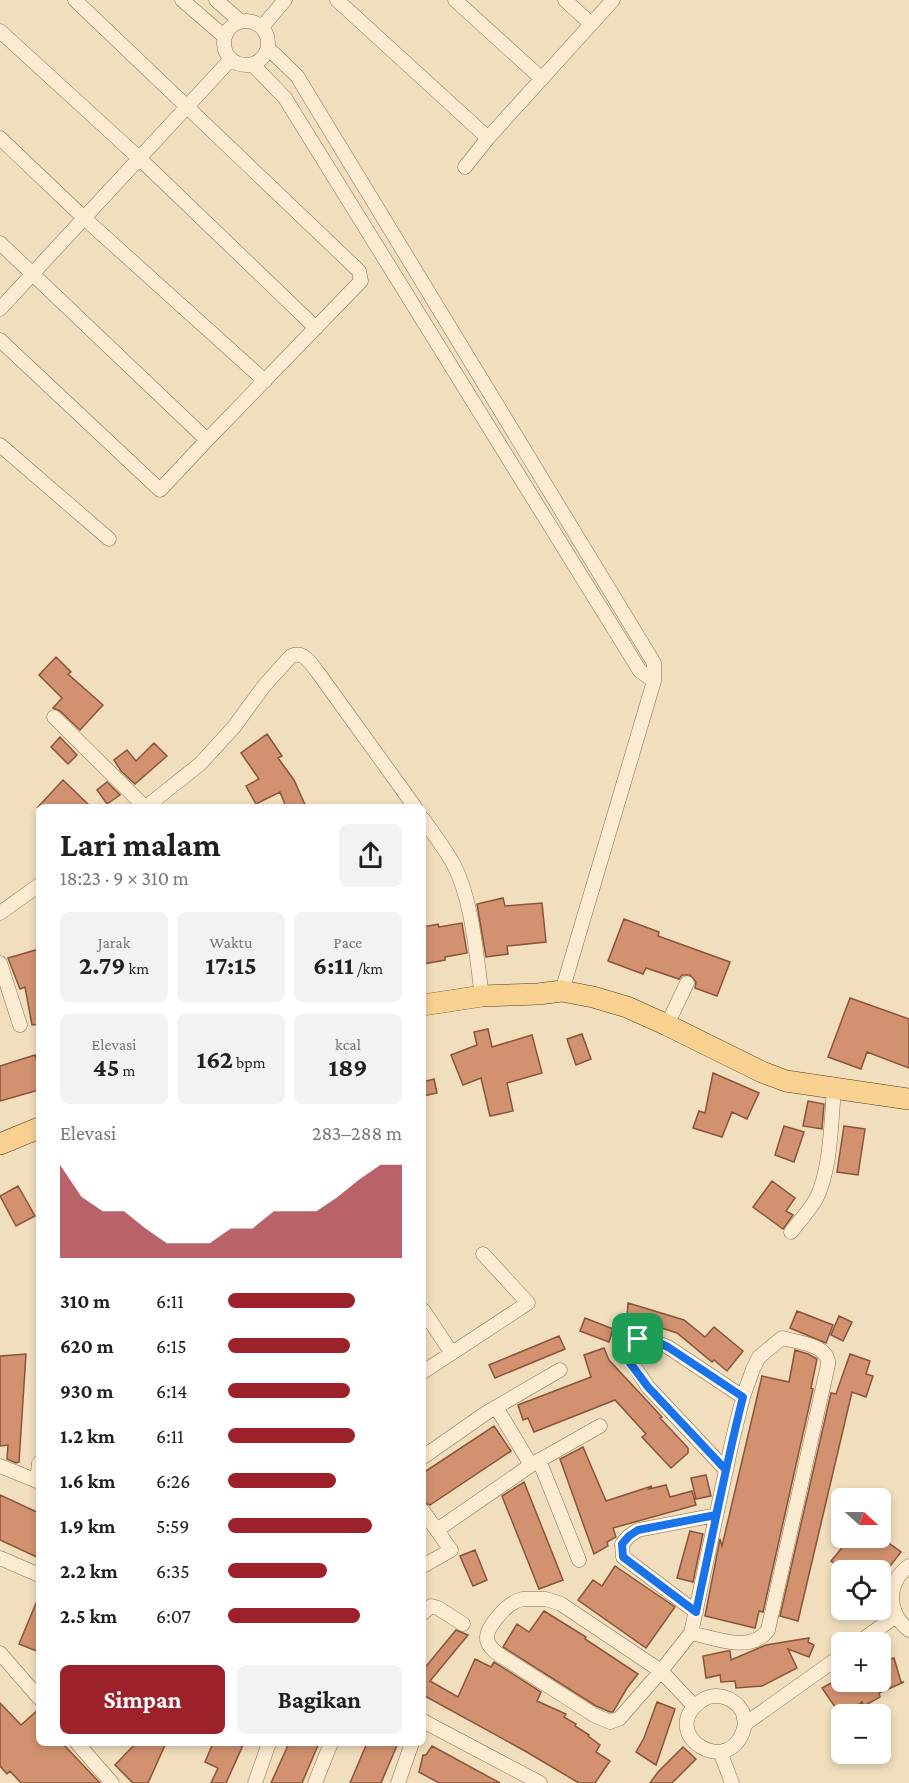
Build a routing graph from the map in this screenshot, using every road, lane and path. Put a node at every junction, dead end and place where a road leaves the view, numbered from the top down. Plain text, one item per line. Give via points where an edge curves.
1 (75, 0) edge
2 (182, 0) edge
3 (216, 0) edge
4 (285, 0) edge
5 (337, 0) edge
6 (455, 0) edge
7 (566, 0) edge
8 (613, 0) edge
9 (240, 21) junction
10 (591, 24) junction
11 (261, 27) junction
12 (0, 31) edge
13 (225, 38) junction
14 (268, 48) junction
15 (231, 59) junction
16 (252, 64) junction
17 (542, 79) junction
18 (186, 106) junction
19 (0, 138) edge
20 (489, 138) junction
21 (139, 158) junction
22 (465, 167) dead end
23 (84, 218) junction
24 (0, 243) edge
25 (32, 274) junction
26 (0, 309) edge
27 (316, 328) junction
28 (0, 340) edge
29 (265, 381) junction
30 (207, 440) junction
31 (0, 445) edge
32 (109, 539) dead end
33 (654, 681) junction
34 (54, 717) dead end
35 (143, 804) edge
36 (150, 804) edge
37 (413, 804) edge
38 (426, 823) edge
39 (36, 887) edge
40 (0, 913) edge
41 (0, 963) edge
42 (687, 983) dead end
43 (562, 992) junction
44 (482, 996) junction
45 (426, 1005) edge
46 (20, 1025) dead end
47 (667, 1025) junction
48 (834, 1089) junction
49 (909, 1099) edge
50 (36, 1129) edge
51 (0, 1144) edge
52 (791, 1232) dead end
53 (483, 1254) dead end
54 (426, 1314) edge
55 (451, 1352) junction
56 (426, 1370) edge
57 (560, 1370) dead end
58 (743, 1397) junction
59 (496, 1407) junction
60 (600, 1426) dead end
61 (426, 1454) edge
62 (535, 1462) junction
63 (0, 1466) edge
64 (726, 1470) junction
65 (36, 1480) edge
66 (426, 1515) edge
67 (716, 1515) junction
68 (437, 1530) junction
69 (0, 1558) edge
70 (579, 1560) dead end
71 (426, 1564) edge
72 (909, 1566) edge
73 (36, 1574) edge
74 (426, 1610) edge
75 (696, 1612) junction
76 (896, 1616) junction
77 (463, 1624) dead end
78 (909, 1630) edge
79 (874, 1632) edge
80 (691, 1633) junction
81 (0, 1653) edge
82 (831, 1663) edge
83 (661, 1671) junction
84 (36, 1695) edge
85 (694, 1706) junction
86 (426, 1723) edge
87 (745, 1724) junction
88 (80, 1746) edge
89 (268, 1746) edge
90 (330, 1746) edge
91 (411, 1746) edge
92 (721, 1754) junction
93 (112, 1783) edge
94 (255, 1783) edge
95 (315, 1783) edge
96 (398, 1783) edge
97 (540, 1783) edge
98 (732, 1783) edge

1 - 18 street
2 - 13 street
3 - 9 street
4 - 11 street
5 - 20 street
6 - 17 street
7 - 10 street
8 - 10 street
9 - 11 street
9 - 13 street
10 - 17 street
11 - 14 street
12 - 21 street
13 - 15 street
14 - 16 street
14 - 33 street via 297,76 654,663
15 - 16 street
15 - 18 street
16 - 33 street via 285,98 640,671
17 - 20 street
18 - 21 street
18 - 27 street via 359,271 361,282
19 - 23 street
20 - 22 street
21 - 23 street
21 - 27 street
23 - 25 street
23 - 29 street
24 - 25 street
25 - 26 street
25 - 30 street
27 - 29 street
28 - 30 street via 159,490
29 - 30 street
31 - 32 street
33 - 43 street
34 - 35 street
36 - 37 street via 200,764 264,686 297,653 319,674
38 - 44 street via 454,865 462,885
39 - 40 street
41 - 46 street
42 - 47 street
43 - 44 main road
43 - 47 main road via 609,1001
44 - 45 main road
47 - 48 main road via 762,1072 786,1081
48 - 49 main road
48 - 52 street via 822,1184
50 - 51 main road
53 - 55 street via 528,1303
54 - 55 street
55 - 56 street
57 - 59 street
58 - 64 street
58 - 64 street via 668,1347 638,1339 627,1344 630,1363 648,1387
58 - 80 street via 759,1357 782,1338 813,1346 828,1357 768,1630 756,1641 746,1643
59 - 61 street
59 - 62 street
60 - 62 street
62 - 68 street
62 - 70 street
63 - 65 street
64 - 67 street
66 - 68 street
67 - 75 street
67 - 75 street via 638,1530 622,1544 623,1557
68 - 71 street via 451,1550
69 - 73 street
72 - 76 street via 893,1587 892,1607
74 - 77 street via 431,1606 438,1608
75 - 80 street
76 - 78 street
76 - 79 street
80 - 83 street
81 - 84 street
82 - 87 street
83 - 83 street via 561,1604 546,1599 513,1603 488,1632 487,1640 498,1654 610,1722 619,1719
83 - 85 street
85 - 87 street via 705,1697 732,1700 742,1710
85 - 92 street via 687,1723 691,1741 700,1750
86 - 97 street
87 - 92 street via 736,1747
88 - 93 street
89 - 94 street
90 - 95 street
91 - 96 street
92 - 98 street

